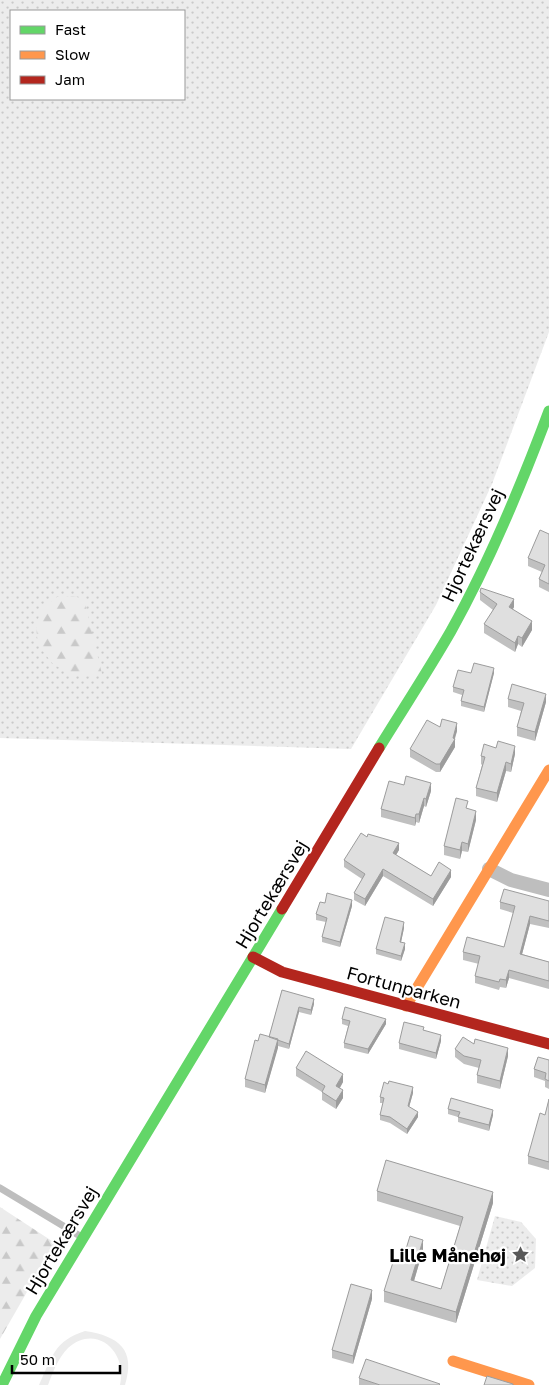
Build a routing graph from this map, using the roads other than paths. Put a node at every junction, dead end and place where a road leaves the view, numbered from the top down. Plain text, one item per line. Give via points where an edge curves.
1 (549, 411) edge
2 (549, 770) edge
3 (489, 869) junction
4 (549, 890) edge
5 (253, 957) junction
6 (406, 1006) junction
7 (549, 1044) edge
8 (0, 1188) edge
9 (82, 1238) junction
10 (453, 1361) dead end
11 (2, 1385) edge
12 (529, 1385) edge

1 - 5 street, Hjortekærsvej via 486,561 450,630
2 - 3 street
3 - 4 street via 511,880
3 - 6 street
5 - 6 street, Fortunparken via 282,972
5 - 9 street, Hjortekærsvej
6 - 7 street, Fortunparken
8 - 9 lane
9 - 11 street, Hjortekærsvej via 36,1316
10 - 12 street

